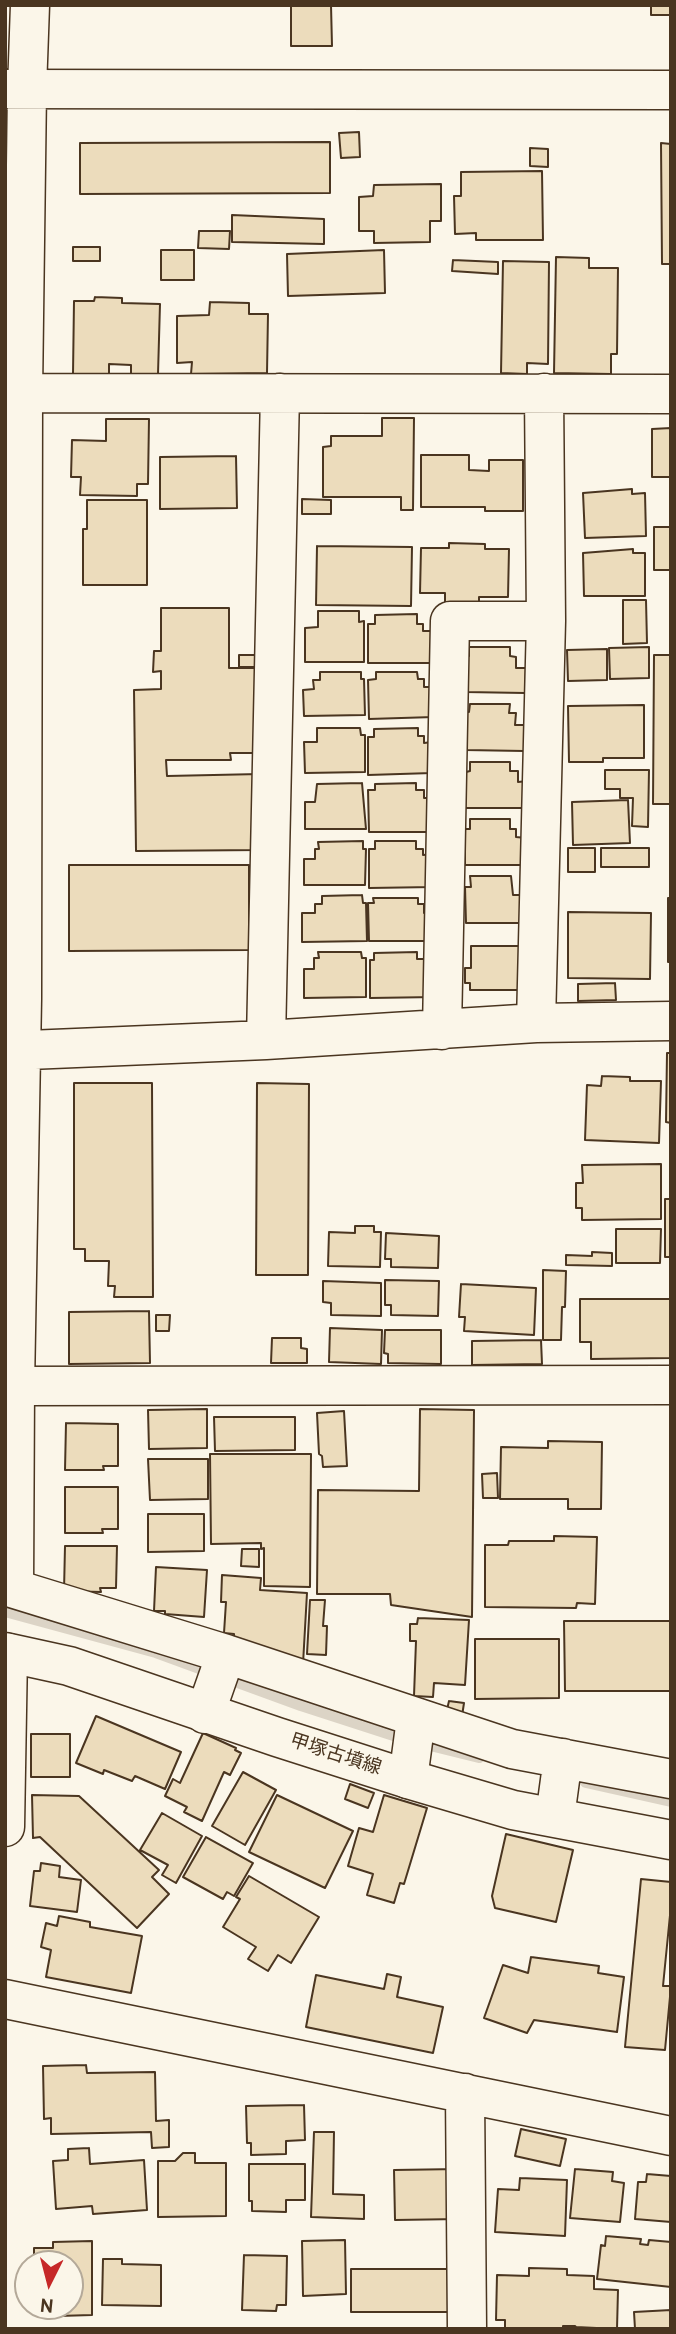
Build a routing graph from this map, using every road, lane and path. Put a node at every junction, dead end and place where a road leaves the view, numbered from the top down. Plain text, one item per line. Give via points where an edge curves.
1 (30, 5) edge
2 (16, 89) edge
3 (671, 90) edge
4 (23, 393) junction
5 (280, 393) junction
6 (544, 394) junction
7 (671, 394) edge
8 (546, 621) junction
9 (671, 1021) edge
10 (536, 1023) junction
11 (442, 1030) junction
12 (266, 1040) junction
13 (13, 1052) edge
14 (671, 1385) edge
15 (15, 1387) junction
16 (10, 1587) edge
17 (7, 1652) edge
18 (226, 1654) junction
19 (205, 1714) junction
20 (416, 1719) junction
21 (563, 1758) junction
22 (408, 1779) junction
23 (671, 1779) edge
24 (555, 1817) junction
25 (5, 1827) edge
26 (671, 1840) edge
27 (5, 1999) edge
28 (465, 2093) junction
29 (671, 2136) edge
30 (467, 2329) edge

1 - 2 street
2 - 3 street
2 - 4 street
4 - 5 street
4 - 13 street
5 - 6 street
5 - 12 street
6 - 7 street
6 - 8 street
8 - 10 street
8 - 11 street via 450,621
9 - 10 street
10 - 11 street
11 - 12 street
12 - 13 street
13 - 15 street
14 - 15 street
15 - 16 street
16 - 18 street
17 - 19 street, 甲塚古墳線 via 69,1666
17 - 25 street
18 - 19 street
18 - 20 street
19 - 22 street, 甲塚古墳線
20 - 21 street via 512,1749
20 - 22 street
21 - 23 street
21 - 24 street
22 - 24 street, 甲塚古墳線 via 513,1810
24 - 26 street, 甲塚古墳線
27 - 28 street
28 - 29 street
28 - 30 street

